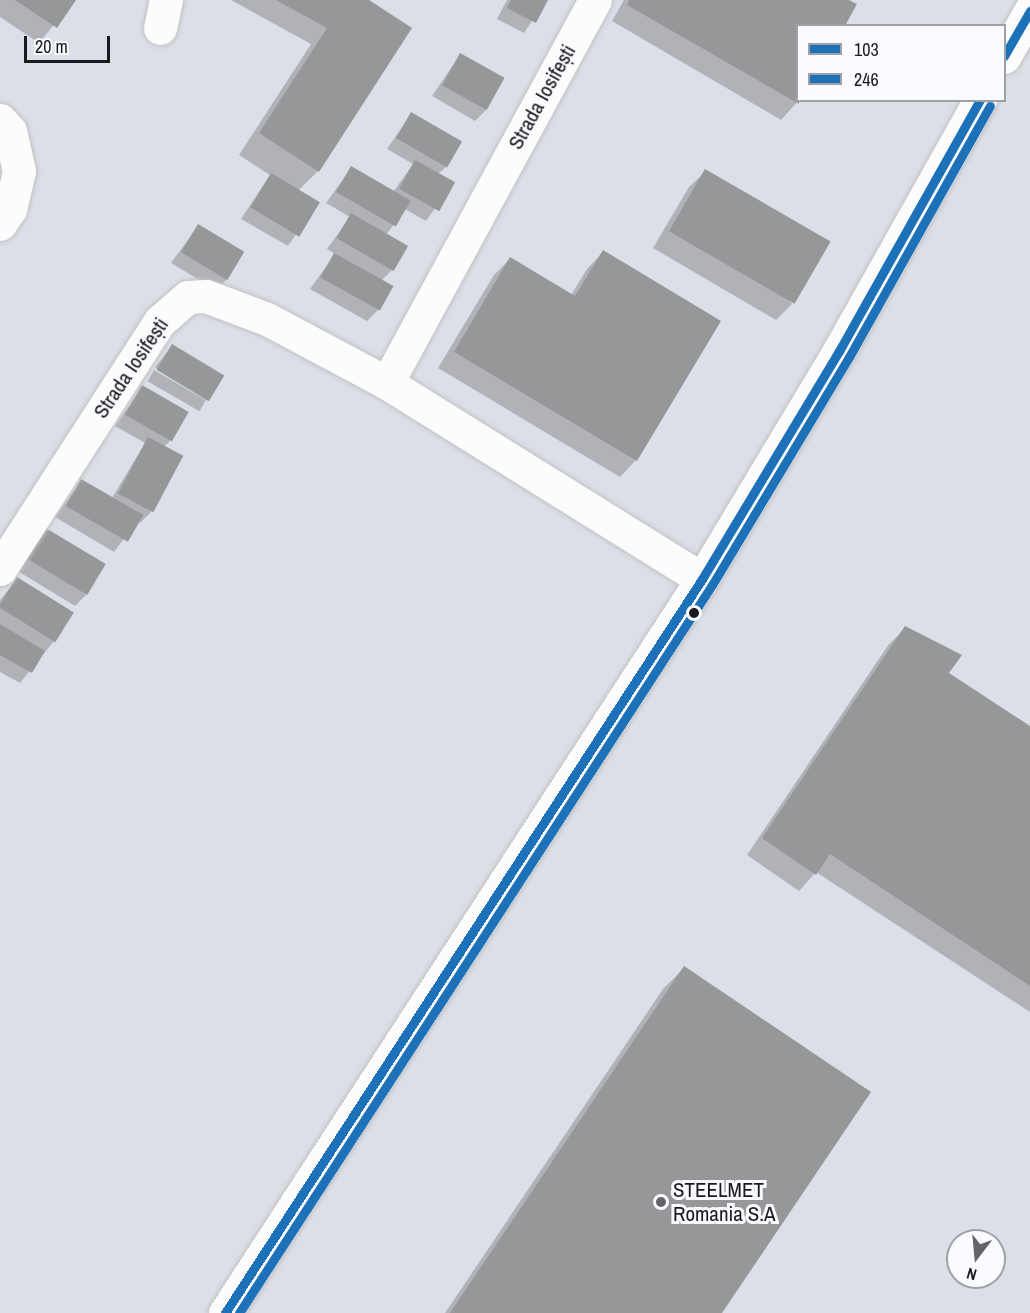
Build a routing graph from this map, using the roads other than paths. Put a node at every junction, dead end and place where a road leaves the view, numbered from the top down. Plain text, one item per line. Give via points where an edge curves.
1 (595, 0) edge
2 (1030, 11) edge
3 (1006, 55) edge
4 (979, 102) edge
5 (0, 120) edge
6 (0, 224) edge
7 (387, 383) junction
8 (0, 569) edge
9 (702, 579) junction
10 (225, 1313) edge

1 - 7 main road, Strada Iosifești
2 - 3 main road
4 - 9 main road via 838,351
5 - 6 main road via 10,131 19,171 10,209
7 - 8 main road, Strada Iosifești via 227,301 188,297 159,322
7 - 9 main road, Strada Iosifești
9 - 10 main road

